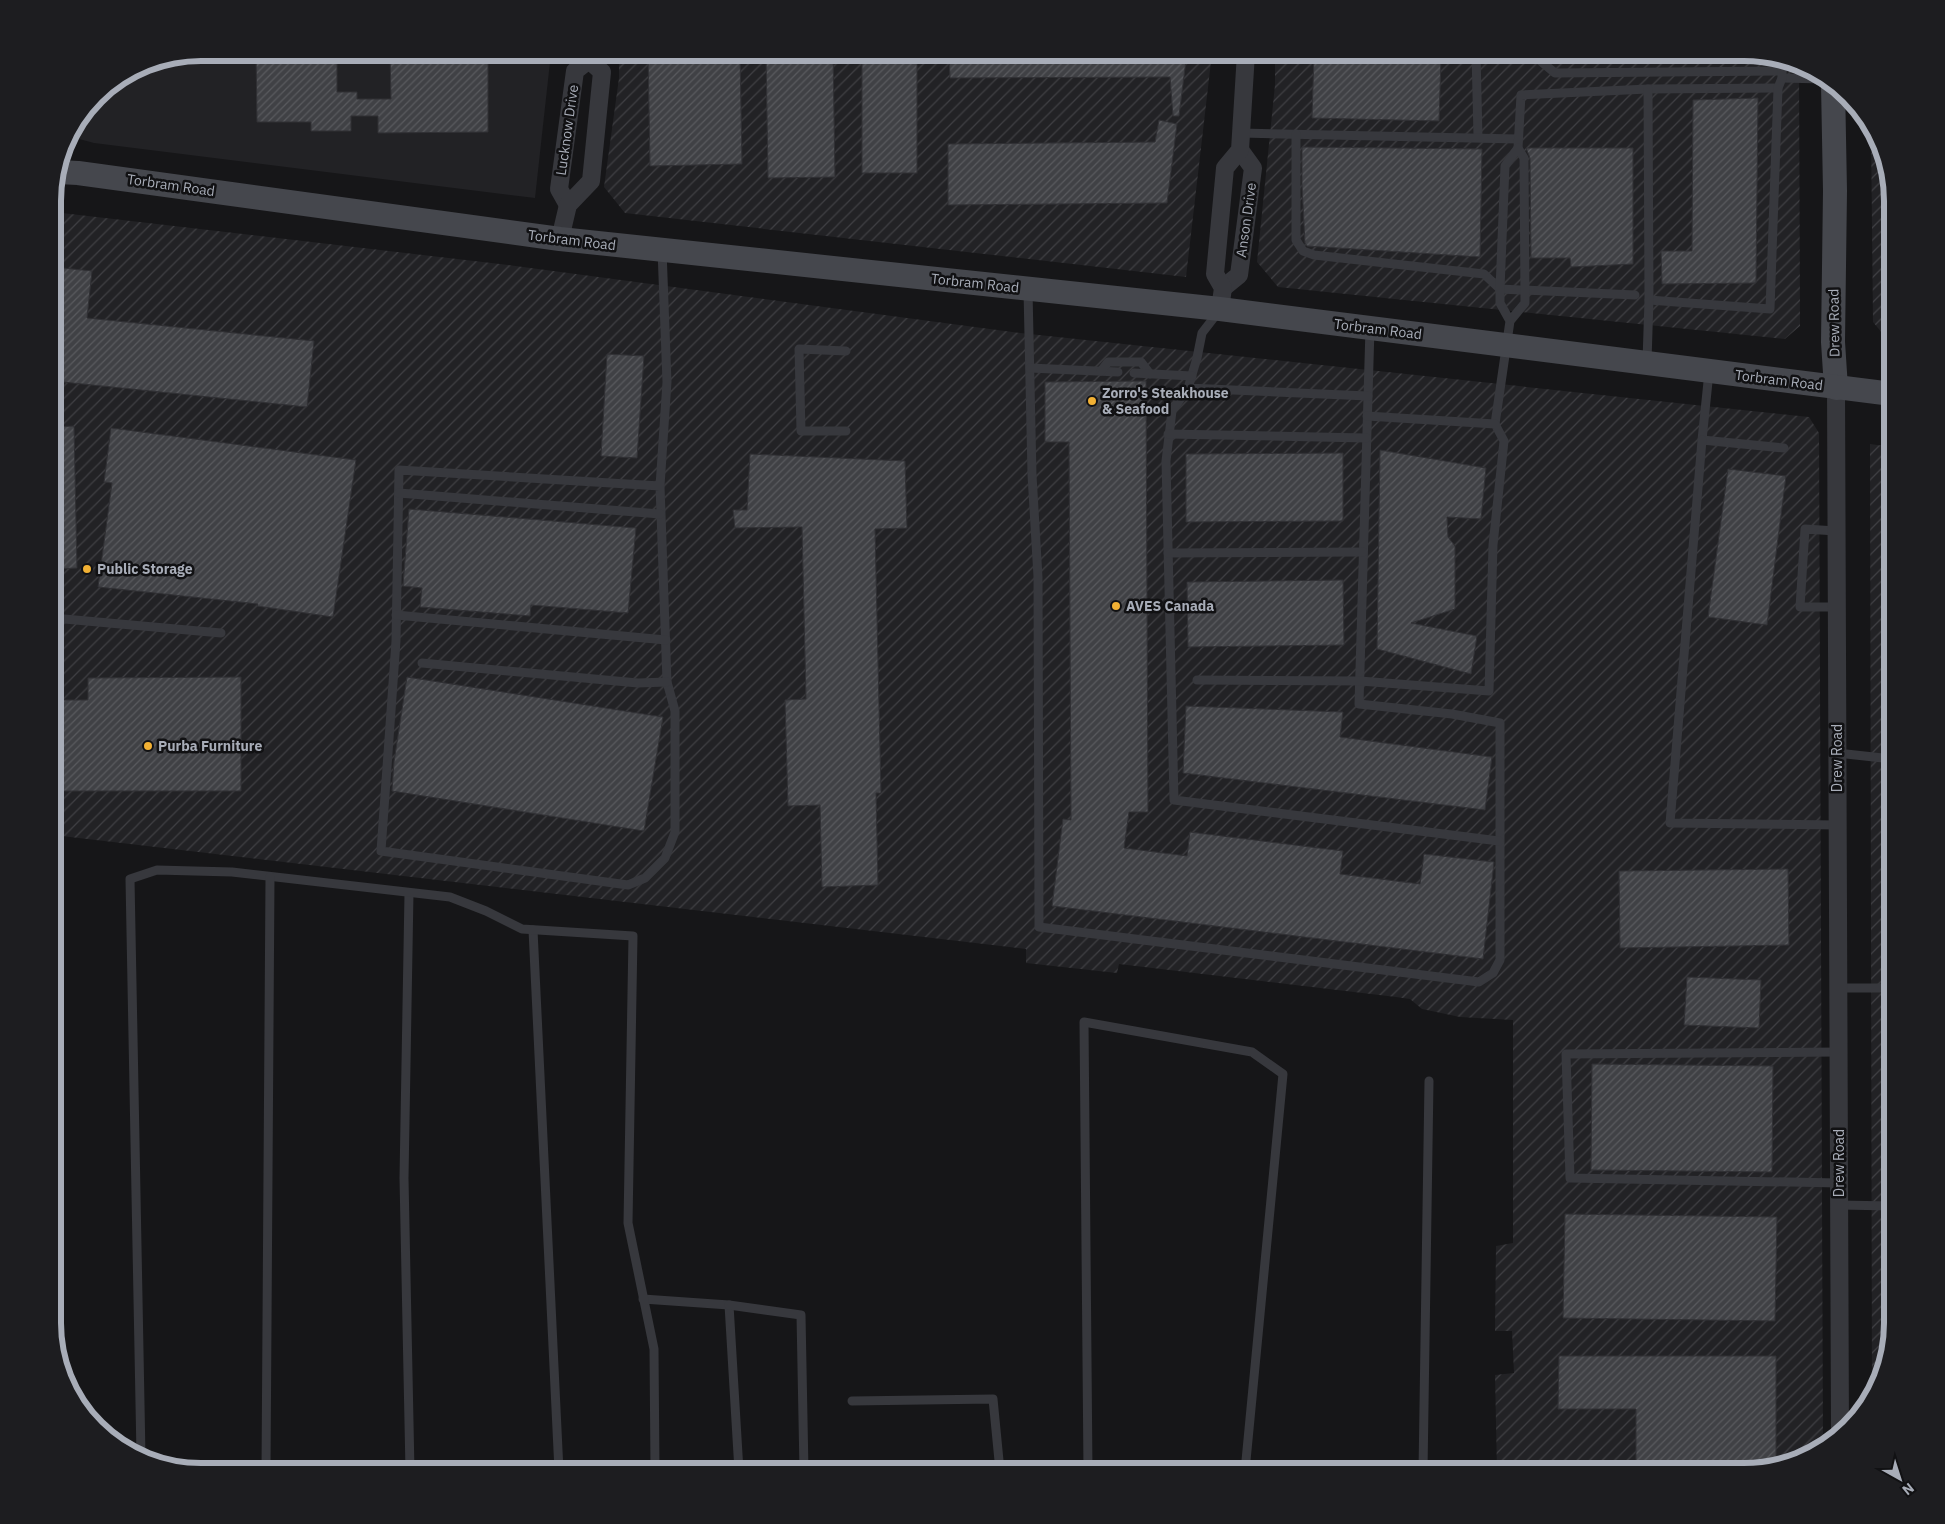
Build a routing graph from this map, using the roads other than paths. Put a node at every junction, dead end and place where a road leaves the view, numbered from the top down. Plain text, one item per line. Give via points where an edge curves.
1 (585, 61) edge
2 (594, 61) edge
3 (1245, 61) edge
4 (1476, 61) edge
5 (1541, 61) edge
6 (1782, 67) edge
7 (1782, 75) junction
8 (1809, 78) edge
9 (1778, 88) junction
10 (1648, 89) junction
11 (1833, 94) edge
12 (1296, 134) junction
13 (1478, 137) junction
14 (1240, 142) junction
15 (1518, 143) junction
16 (66, 169) edge
17 (568, 205) junction
18 (560, 239) junction
19 (662, 250) junction
20 (1028, 289) junction
21 (1500, 289) junction
22 (1525, 290) junction
23 (1635, 295) dead end
24 (1221, 299) junction
25 (1650, 300) junction
26 (1510, 321) junction
27 (1370, 328) junction
28 (1507, 346) junction
29 (846, 351) dead end
30 (1647, 363) junction
31 (1030, 368) junction
32 (1100, 371) junction
33 (1709, 371) junction
34 (1118, 372) dead end
35 (1134, 373) dead end
36 (1150, 374) junction
37 (1192, 376) junction
38 (1188, 388) junction
39 (1836, 388) junction
40 (1884, 393) edge
41 (1368, 396) junction
42 (1367, 416) junction
43 (1495, 424) junction
44 (846, 432) dead end
45 (1168, 434) junction
46 (1366, 438) junction
47 (1702, 440) junction
48 (1784, 448) dead end
49 (660, 486) junction
50 (399, 493) junction
51 (660, 514) junction
52 (1836, 531) junction
53 (1363, 552) junction
54 (1168, 553) junction
55 (1837, 608) junction
56 (396, 615) junction
57 (62, 619) edge
58 (220, 633) dead end
59 (666, 640) junction
60 (422, 663) dead end
61 (1197, 680) dead end
62 (1360, 681) junction
63 (667, 682) junction
64 (1837, 753) junction
65 (1884, 758) edge
66 (1838, 826) junction
67 (1499, 841) junction
68 (270, 877) junction
69 (409, 893) junction
70 (534, 930) junction
71 (1838, 988) junction
72 (1884, 988) edge
73 (1839, 1052) junction
74 (1429, 1081) dead end
75 (1840, 1183) junction
76 (1840, 1206) junction
77 (1884, 1206) edge
78 (644, 1299) junction
79 (729, 1305) junction
80 (852, 1401) dead end
81 (1840, 1425) edge
82 (141, 1449) edge
83 (266, 1463) edge
84 (410, 1463) edge
85 (559, 1463) edge
86 (655, 1463) edge
87 (739, 1463) edge
88 (804, 1463) edge
89 (999, 1463) edge
90 (1088, 1463) edge
91 (1246, 1463) edge
92 (1423, 1463) edge

1 - 17 street, Lucknow Drive via 575,71 559,189
2 - 17 street, Lucknow Drive via 602,72 591,181
3 - 14 street
4 - 13 lane
5 - 7 lane via 1555,73
6 - 7 lane
7 - 8 lane
7 - 9 lane
9 - 10 lane
9 - 25 lane via 1770,309
10 - 15 lane via 1521,95
10 - 25 lane
11 - 39 main road, Drew Road via 1833,342
12 - 13 lane
12 - 14 lane
12 - 21 lane via 1296,240 1303,251 1314,255 1484,274
13 - 15 lane
14 - 24 street, Anson Drive via 1225,168 1215,274
14 - 24 street, Anson Drive via 1254,168 1239,275
15 - 21 lane via 1505,166
15 - 22 lane via 1524,158
16 - 18 main road, Torbram Road
17 - 18 street
18 - 19 main road, Torbram Road
19 - 20 main road, Torbram Road
19 - 49 lane via 668,382
20 - 24 main road, Torbram Road
20 - 31 lane
21 - 22 lane
21 - 26 lane via 1500,303
22 - 23 lane
22 - 26 lane via 1525,303
24 - 27 main road, Torbram Road
24 - 37 lane via 1202,333
25 - 30 lane
26 - 28 lane
27 - 28 main road, Torbram Road
27 - 41 lane
28 - 30 main road, Torbram Road
28 - 43 lane
29 - 44 lane via 800,349 801,431
30 - 33 main road, Torbram Road
31 - 32 lane
31 - 67 lane via 1038,577 1039,927 1479,982 1493,973 1500,960
32 - 34 lane
32 - 36 lane via 1108,362 1141,362
33 - 39 main road, Torbram Road
33 - 47 lane
35 - 36 lane
36 - 37 lane
37 - 38 lane
38 - 41 lane
38 - 45 lane via 1172,411
39 - 40 main road, Torbram Road
39 - 52 street, Drew Road
41 - 42 lane
42 - 43 lane
42 - 46 lane
43 - 62 lane via 1504,441 1493,545 1489,691
45 - 46 lane
45 - 54 lane
46 - 53 lane
47 - 48 lane
47 - 66 lane via 1670,823
49 - 50 lane via 399,470
49 - 51 lane
50 - 51 lane
50 - 56 lane
51 - 59 lane
52 - 55 street, Drew Road
52 - 55 lane via 1805,529 1800,606
53 - 54 lane
53 - 62 lane
54 - 67 lane via 1174,800
55 - 64 street, Drew Road
56 - 59 lane
56 - 63 lane via 381,851 628,885 644,878 665,858 675,832 675,710
57 - 58 lane
59 - 63 lane
60 - 63 lane via 638,683
61 - 62 lane
62 - 67 lane via 1359,704 1452,714 1500,723
64 - 65 lane
64 - 66 street, Drew Road
66 - 71 street, Drew Road
68 - 69 lane
68 - 82 lane via 232,872 157,870 130,879
68 - 83 lane
69 - 70 lane via 450,897 522,929
69 - 84 lane via 404,1178
70 - 78 lane via 633,936 628,1223
70 - 85 lane
71 - 72 lane
71 - 73 street, Drew Road
73 - 75 street, Drew Road
73 - 75 lane via 1566,1054 1570,1178
74 - 92 lane
75 - 76 street, Drew Road
76 - 77 lane
76 - 81 street, Drew Road
78 - 79 lane
78 - 86 lane via 654,1349
79 - 87 lane
79 - 88 lane via 801,1315
80 - 89 lane via 993,1399
90 - 91 lane via 1084,1022 1252,1052 1283,1074

